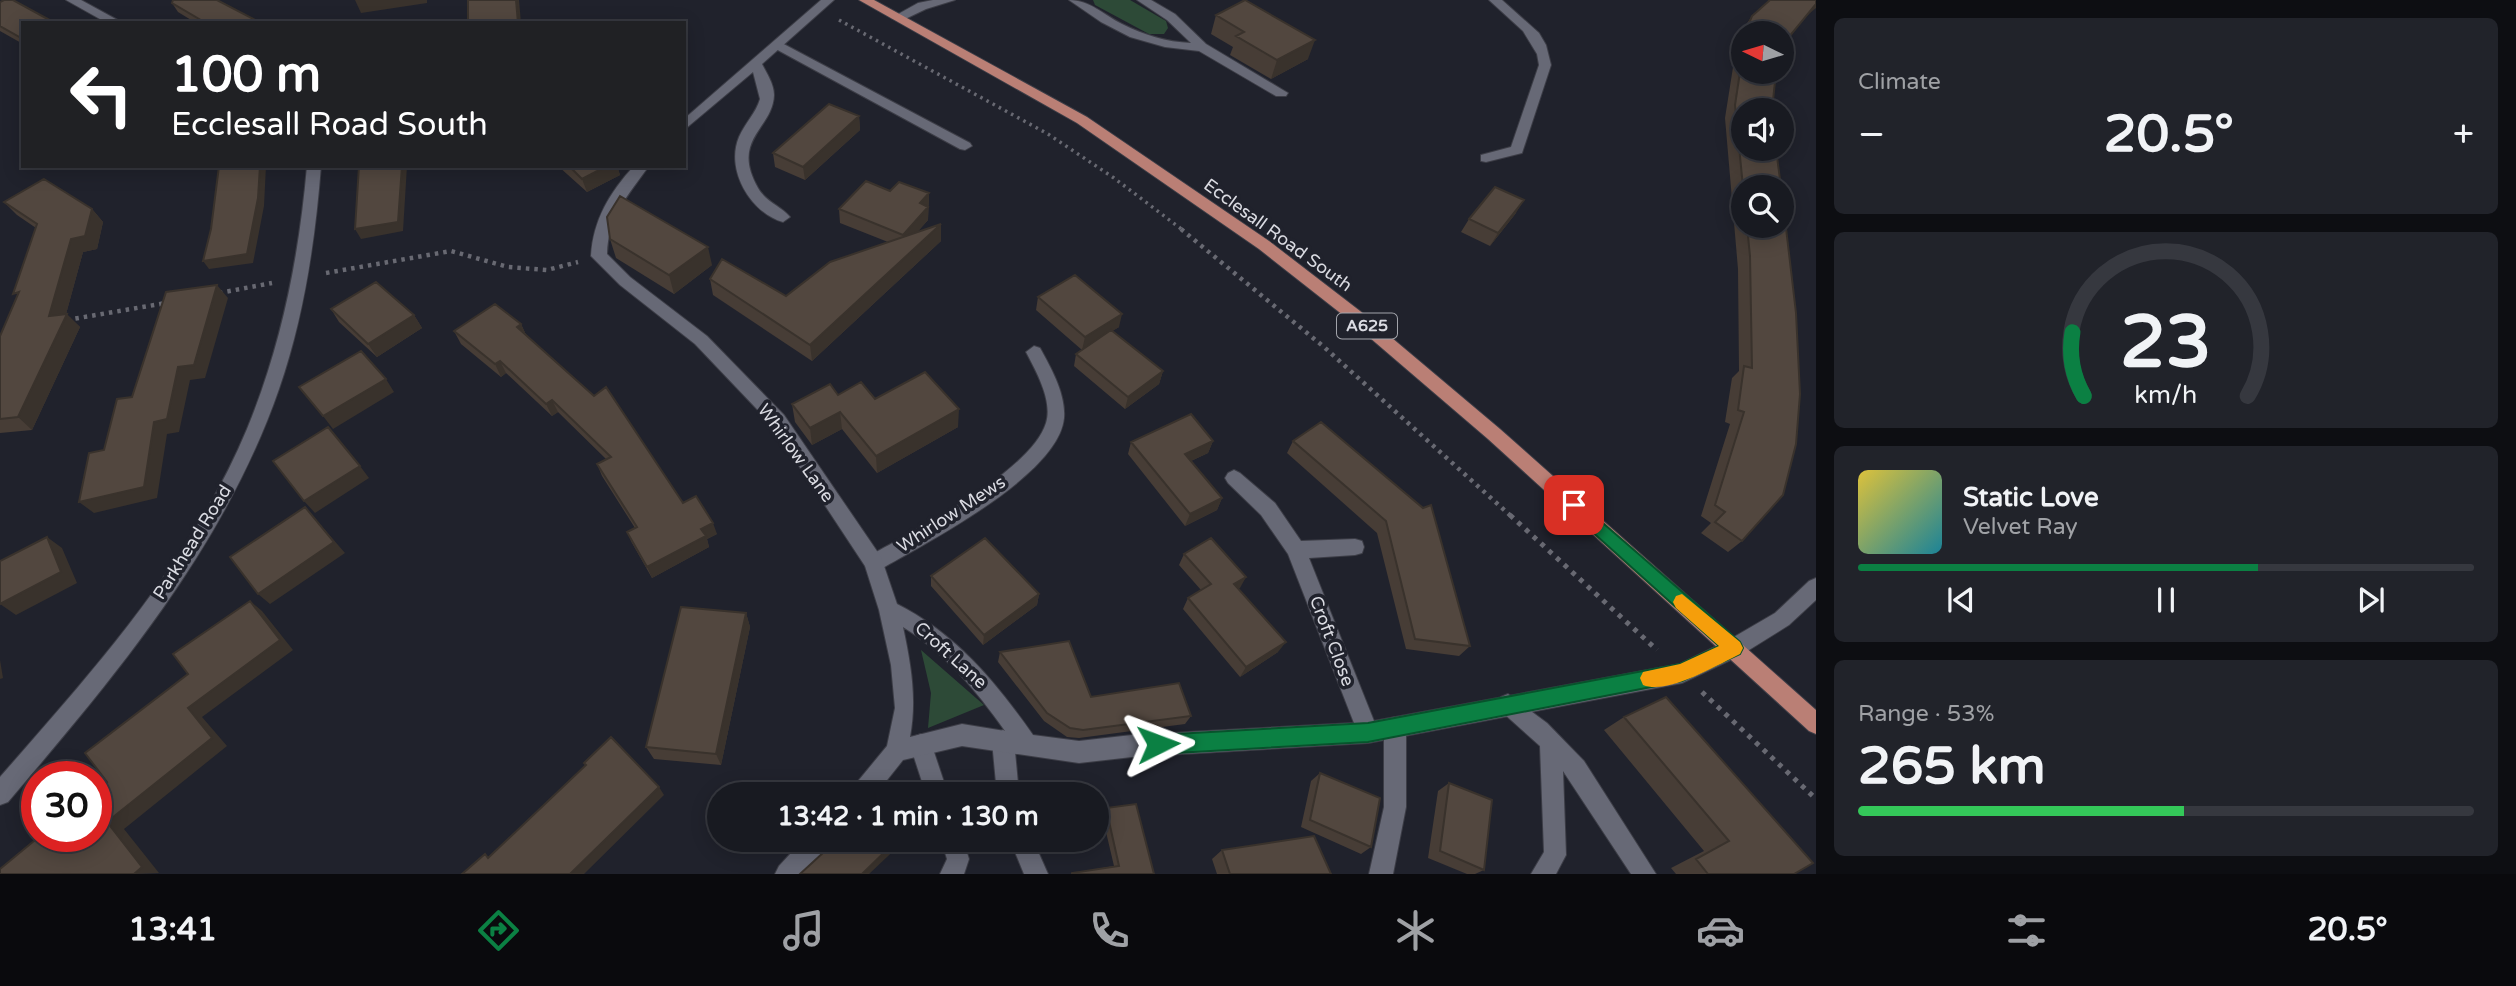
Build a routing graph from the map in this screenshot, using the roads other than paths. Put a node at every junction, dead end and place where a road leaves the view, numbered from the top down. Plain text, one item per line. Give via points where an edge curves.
1 (72, 0) edge
2 (865, 0) edge
3 (949, 0) edge
4 (1075, 0) edge
5 (1143, 0) edge
6 (1495, 0) edge
7 (823, 5) edge
8 (897, 18) junction
9 (113, 21) edge
10 (778, 45) junction
11 (1202, 47) junction
12 (757, 65) junction
13 (1280, 93) dead end
14 (686, 125) edge
15 (965, 146) dead end
16 (1486, 158) dead end
17 (314, 168) edge
18 (640, 168) edge
19 (783, 217) dead end
20 (1034, 352) dead end
21 (1234, 478) dead end
22 (1355, 547) dead end
23 (1296, 550) junction
24 (874, 563) junction
25 (1816, 587) edge
26 (889, 610) junction
27 (1734, 648) junction
28 (1508, 704) junction
29 (1816, 724) edge
30 (1395, 727) junction
31 (1368, 733) junction
32 (1003, 741) junction
33 (1550, 742) junction
34 (921, 745) junction
35 (1028, 746) junction
36 (897, 751) junction
37 (872, 782) edge
38 (933, 782) edge
39 (1007, 782) edge
40 (0, 794) edge
41 (808, 852) edge
42 (956, 852) edge
43 (1026, 852) edge
44 (787, 874) edge
45 (952, 874) edge
46 (1036, 874) edge
47 (1381, 874) edge
48 (1543, 874) edge
49 (1644, 874) edge

1 - 9 street
2 - 8 main road, Ecclesall Road South / A625
3 - 8 street
4 - 11 street via 1131,35 1157,44
5 - 11 street via 1171,17
6 - 16 street via 1532,32 1545,52 1545,65 1517,150
7 - 10 street
8 - 27 main road, Ecclesall Road South / A625 via 1082,120 1264,245 1484,425
10 - 12 street
10 - 15 street
11 - 13 street
12 - 14 street
12 - 19 street via 767,92 743,145 748,188 771,212
17 - 40 street, Parkhead Road via 302,277 283,352 259,421 215,511 154,604
18 - 24 street, Whirlow Lane via 612,205 598,239 599,256 701,340 778,420
20 - 24 street, Whirlow Mews via 1049,383 1056,423 1037,455 989,494
21 - 23 street, Croft Close via 1268,509
22 - 23 street
23 - 31 street, Croft Close
24 - 26 street, Whirlow Lane
25 - 27 street via 1782,619
26 - 35 street, Croft Lane via 921,624 989,688
26 - 36 street, Whirlow Lane via 905,708
27 - 28 street via 1682,673
27 - 29 main road, Ecclesall Road South / A625
28 - 30 street
28 - 33 street
30 - 31 street
30 - 47 street via 1395,807
31 - 35 street via 1079,752
32 - 34 street via 962,735
32 - 35 street
32 - 39 street
33 - 48 street via 1555,855
33 - 49 street via 1576,769
34 - 36 street
34 - 38 street
36 - 37 street, Whirlow Lane
41 - 44 street
42 - 45 street
43 - 46 street

